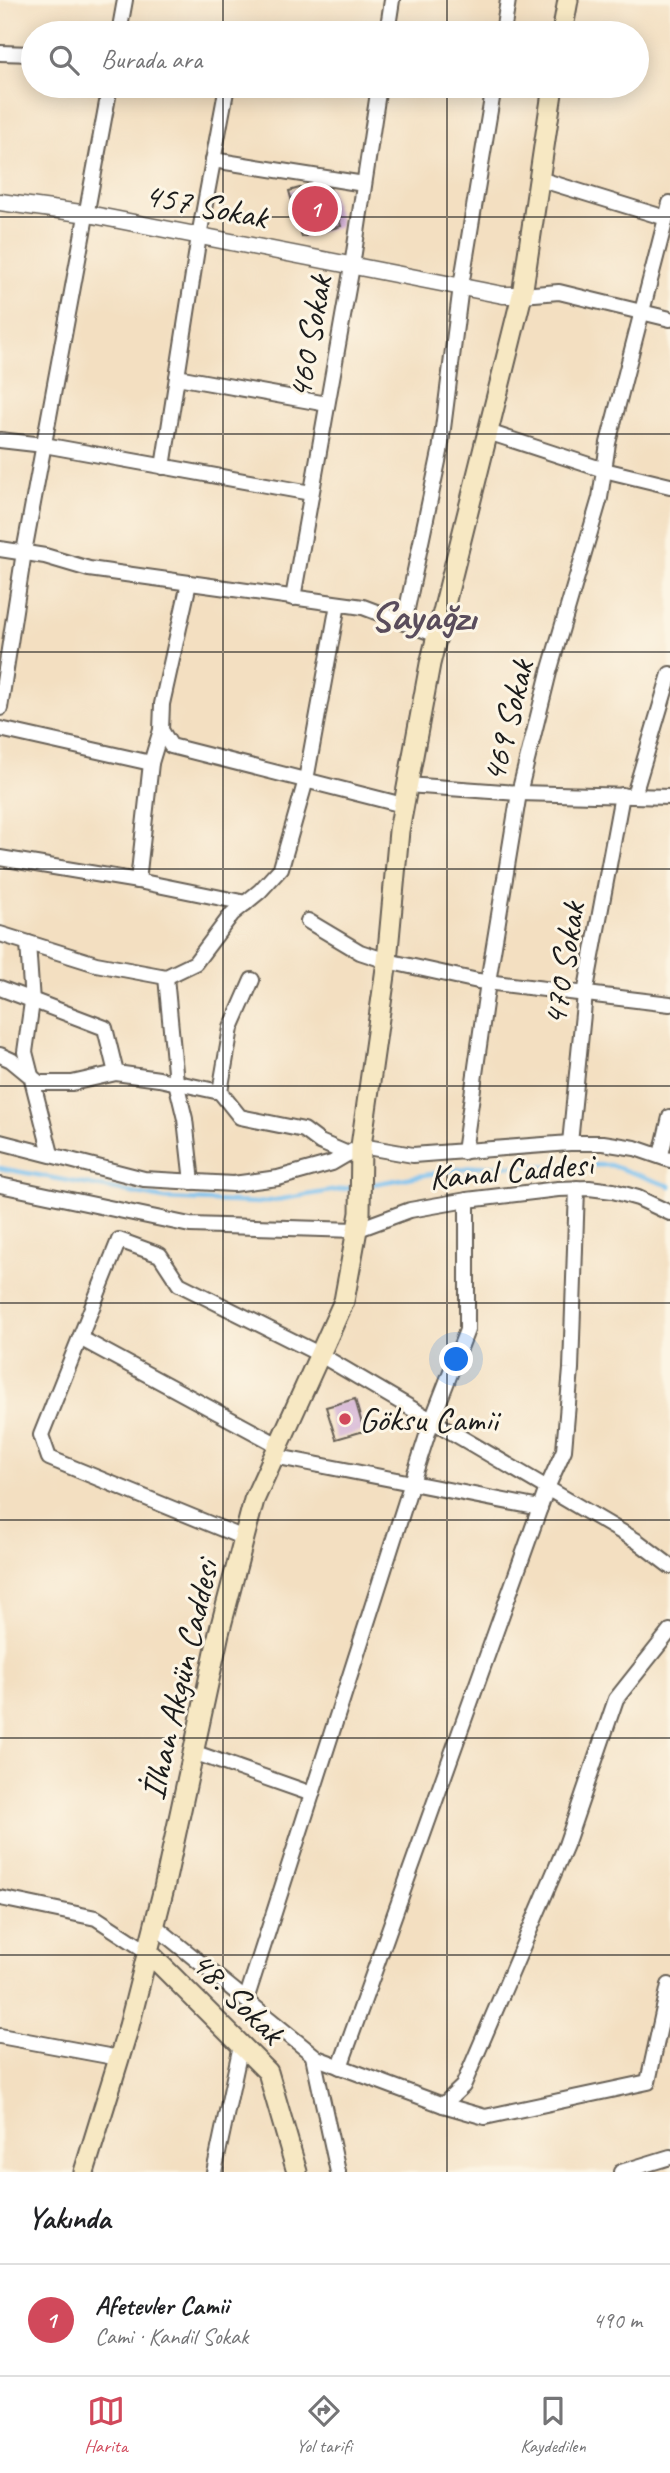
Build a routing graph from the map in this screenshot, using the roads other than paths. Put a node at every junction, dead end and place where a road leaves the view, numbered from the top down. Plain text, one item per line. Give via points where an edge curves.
1 (125, 0) edge
2 (392, 0) edge
3 (508, 0) edge
4 (568, 0) edge
5 (123, 21) edge
6 (389, 21) edge
7 (505, 21) edge
8 (564, 21) edge
9 (0, 53) edge
10 (21, 54) edge
11 (108, 98) edge
12 (225, 98) edge
13 (377, 98) edge
14 (492, 98) edge
15 (551, 98) edge
16 (213, 160) junction
17 (539, 179) junction
18 (364, 184) junction
19 (0, 202) edge
20 (670, 203) edge
21 (88, 214) junction
22 (666, 218) junction
23 (199, 236) junction
24 (352, 265) junction
25 (461, 286) junction
26 (523, 295) junction
27 (642, 313) junction
28 (670, 319) edge
29 (177, 377) junction
30 (327, 404) junction
31 (488, 432) junction
32 (0, 440) edge
33 (44, 445) junction
34 (163, 467) junction
35 (604, 470) junction
36 (670, 486) edge
37 (311, 494) junction
38 (0, 549) edge
39 (24, 552) junction
40 (189, 583) junction
41 (293, 598) junction
42 (338, 604) junction
43 (404, 623) junction
44 (437, 635) junction
45 (4, 663) edge
46 (670, 674) edge
47 (0, 708) edge
48 (0, 729) edge
49 (161, 730) junction
50 (151, 763) junction
51 (306, 780) junction
52 (407, 785) junction
53 (519, 793) junction
54 (628, 795) junction
55 (670, 797) edge
56 (403, 805) junction
57 (0, 858) edge
58 (138, 881) junction
59 (246, 903) junction
60 (308, 920) dead end
61 (0, 934) edge
62 (28, 943) junction
63 (387, 961) junction
64 (166, 977) junction
65 (252, 980) dead end
66 (488, 982) junction
67 (0, 988) edge
68 (585, 994) junction
69 (32, 1002) junction
70 (670, 1004) edge
71 (0, 1055) edge
72 (116, 1073) junction
73 (30, 1076) junction
74 (176, 1082) junction
75 (220, 1092) junction
76 (670, 1116) edge
77 (0, 1142) edge
78 (570, 1143) junction
79 (464, 1152) junction
80 (356, 1153) junction
81 (51, 1154) junction
82 (665, 1157) edge
83 (192, 1182) junction
84 (0, 1185) edge
85 (577, 1188) junction
86 (467, 1200) junction
87 (670, 1213) edge
88 (358, 1221) junction
89 (80, 1338) junction
90 (319, 1354) junction
91 (432, 1420) junction
92 (276, 1451) junction
93 (411, 1483) junction
94 (547, 1488) junction
95 (540, 1508) junction
96 (244, 1538) junction
97 (668, 1560) edge
98 (670, 1631) edge
99 (193, 1752) junction
100 (312, 1794) junction
101 (0, 1898) edge
102 (155, 1926) junction
103 (148, 1952) junction
104 (669, 1984) edge
105 (246, 2000) junction
106 (0, 2036) edge
107 (241, 2045) junction
108 (313, 2056) junction
109 (119, 2058) junction
110 (340, 2067) junction
111 (443, 2105) junction
112 (670, 2157) edge
113 (84, 2172) edge
114 (214, 2172) edge
115 (297, 2172) edge
116 (338, 2172) edge
117 (621, 2172) edge

1 - 5 street
2 - 6 street
3 - 7 street
4 - 8 main road
9 - 10 street
11 - 21 street
12 - 16 street
13 - 18 street, 460 Sokak
14 - 25 street
15 - 17 main road, İlhan Akgün Caddesi
16 - 18 street
16 - 23 street
17 - 22 street
17 - 26 main road, İlhan Akgün Caddesi
18 - 24 street, 460 Sokak
19 - 21 street, 457 Sokak
20 - 22 street, 469 Sokak
21 - 23 street, 457 Sokak
21 - 33 street
22 - 27 street, 469 Sokak
23 - 24 street, 457 Sokak
23 - 29 street
24 - 25 street, 457 Sokak
24 - 30 street, 460 Sokak
25 - 26 street, 457 Sokak
25 - 43 street via 440,452
26 - 27 street via 559,292
26 - 31 main road, İlhan Akgün Caddesi
27 - 28 street
27 - 35 street, 469 Sokak
29 - 30 street
29 - 34 street
30 - 37 street, 460 Sokak
31 - 35 street
31 - 44 main road, İlhan Akgün Caddesi
32 - 33 street
33 - 34 street
33 - 39 street
34 - 37 street
35 - 36 street
35 - 53 street, 469 Sokak
37 - 41 street, 460 Sokak
38 - 39 street
39 - 40 street via 89,569
39 - 45 street
40 - 41 street
40 - 49 street via 162,704
41 - 42 street
42 - 43 street via 363,607
42 - 51 street
43 - 44 street
44 - 52 main road, İlhan Akgün Caddesi
45 - 47 street
46 - 54 street, 470 Sokak
48 - 50 street
49 - 50 street
49 - 51 street via 171,747
50 - 58 street
51 - 56 street
51 - 59 street via 281,868
52 - 53 street
52 - 56 main road, İlhan Akgün Caddesi
53 - 54 street
53 - 66 street, 469 Sokak
54 - 55 street
54 - 68 street, 470 Sokak
56 - 63 main road, İlhan Akgün Caddesi
57 - 58 street
58 - 59 street
59 - 64 street via 232,914 195,963
60 - 63 street via 360,952
61 - 62 street
62 - 64 street via 96,964
62 - 69 street
63 - 66 street
63 - 80 main road, İlhan Akgün Caddesi
64 - 74 street
65 - 75 street via 231,1028
66 - 68 street
66 - 79 street, 469 Sokak
67 - 69 street
68 - 70 street
68 - 78 street, 470 Sokak
69 - 72 street via 105,1028
69 - 73 street via 25,1052
71 - 73 street
72 - 73 street via 72,1083 39,1083
72 - 74 street
73 - 81 street
74 - 75 street
74 - 83 street
75 - 80 street via 240,1117 304,1130 320,1142
76 - 82 street
77 - 81 street
78 - 79 street
78 - 82 street via 603,1143
79 - 80 street
80 - 83 street via 278,1178 233,1184
80 - 88 main road, İlhan Akgün Caddesi
81 - 83 street via 144,1179
84 - 88 street via 190,1225
85 - 86 street, Kanal Caddesi
85 - 87 street, Kanal Caddesi via 625,1194
85 - 94 street via 564,1450
86 - 88 street, Kanal Caddesi
86 - 91 street via 467,1330
88 - 90 main road, İlhan Akgün Caddesi via 344,1301
89 - 90 street via 119,1240 160,1255 179,1284
89 - 92 street
89 - 96 street via 41,1435 49,1458
90 - 91 street
90 - 92 main road, İlhan Akgün Caddesi
91 - 93 street
91 - 94 street
92 - 93 street
92 - 96 main road, İlhan Akgün Caddesi via 254,1500
93 - 95 street
93 - 100 street
94 - 95 street
94 - 97 street
95 - 110 street
96 - 99 main road, İlhan Akgün Caddesi
98 - 111 street via 616,1699 566,1845 463,2086
99 - 100 street
99 - 102 main road, İlhan Akgün Caddesi
100 - 105 street
101 - 103 street via 96,1918
102 - 103 main road, İlhan Akgün Caddesi
102 - 105 street
103 - 107 main road, 48. Sokak
103 - 109 main road, İlhan Akgün Caddesi
104 - 111 street via 648,2082 485,2118
105 - 108 street
106 - 109 street
107 - 114 street
107 - 115 main road, 48. Sokak via 268,2072
108 - 110 street
108 - 116 street
109 - 113 main road, İlhan Akgün Caddesi
110 - 111 street
112 - 117 street

